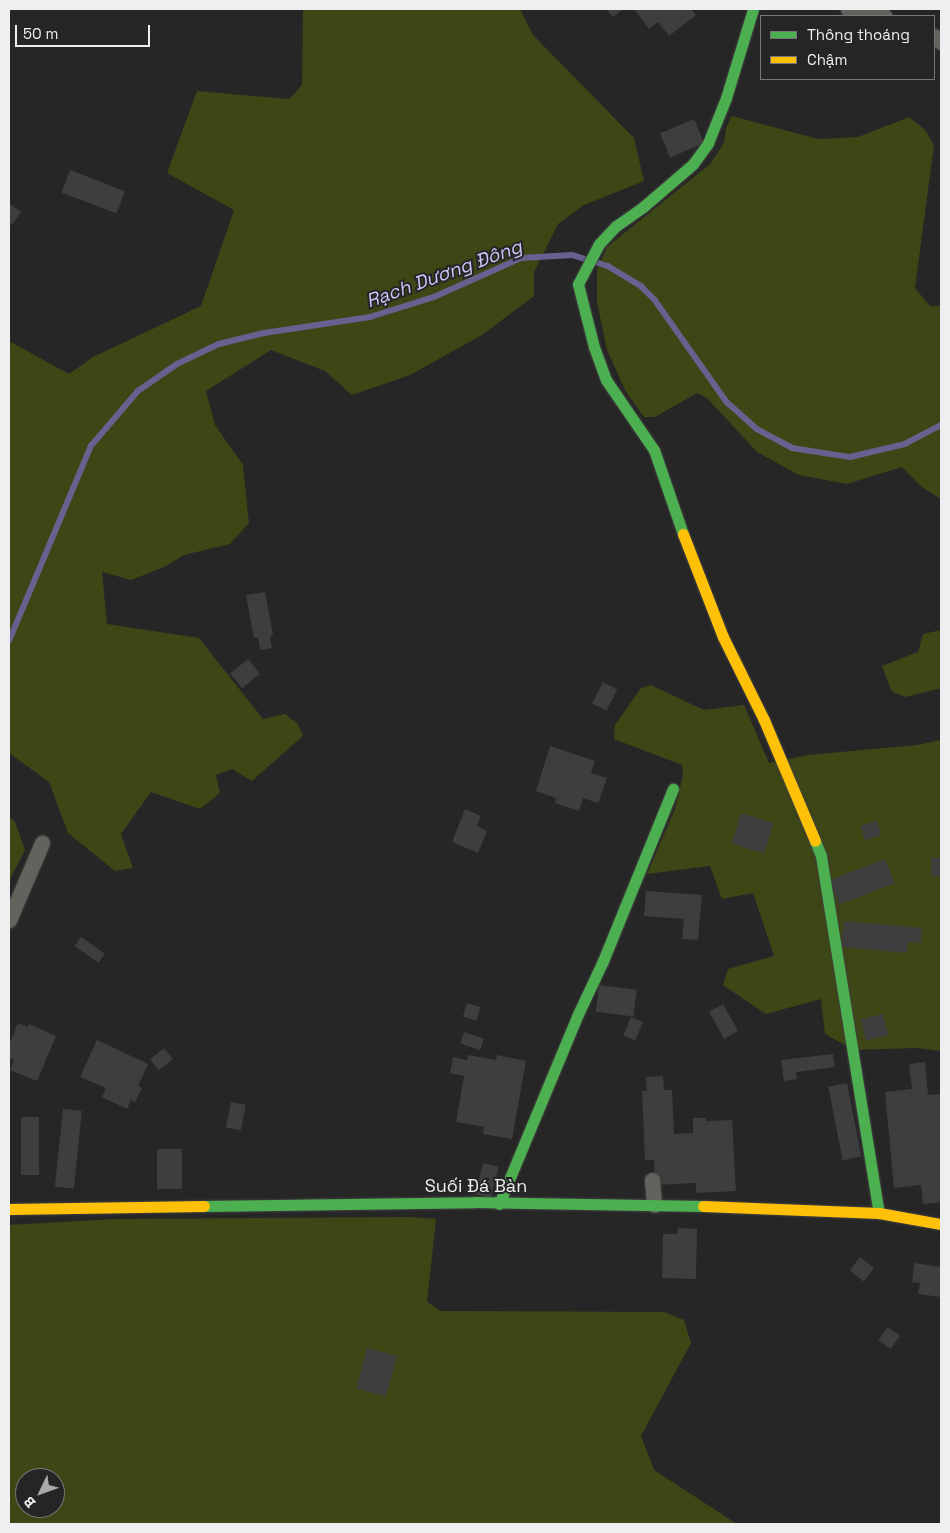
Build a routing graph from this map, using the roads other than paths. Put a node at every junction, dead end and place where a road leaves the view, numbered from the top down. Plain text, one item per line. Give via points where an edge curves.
1 (753, 9) edge
2 (848, 9) edge
3 (879, 15) edge
4 (673, 789) dead end
5 (42, 843) dead end
6 (9, 920) edge
7 (652, 1180) dead end
8 (499, 1204) junction
9 (654, 1205) junction
10 (9, 1209) edge
11 (879, 1213) junction
12 (941, 1224) edge

1 - 11 street via 726,98 708,142 692,164 598,244 578,284 606,380 654,450 723,638 764,720 821,856
2 - 3 street
4 - 8 street
5 - 6 street
7 - 9 street
8 - 9 street, Suối Đá Bàn
8 - 10 street, Suối Đá Bàn
9 - 11 street, Suối Đá Bàn
11 - 12 street, Suối Đá Bàn

